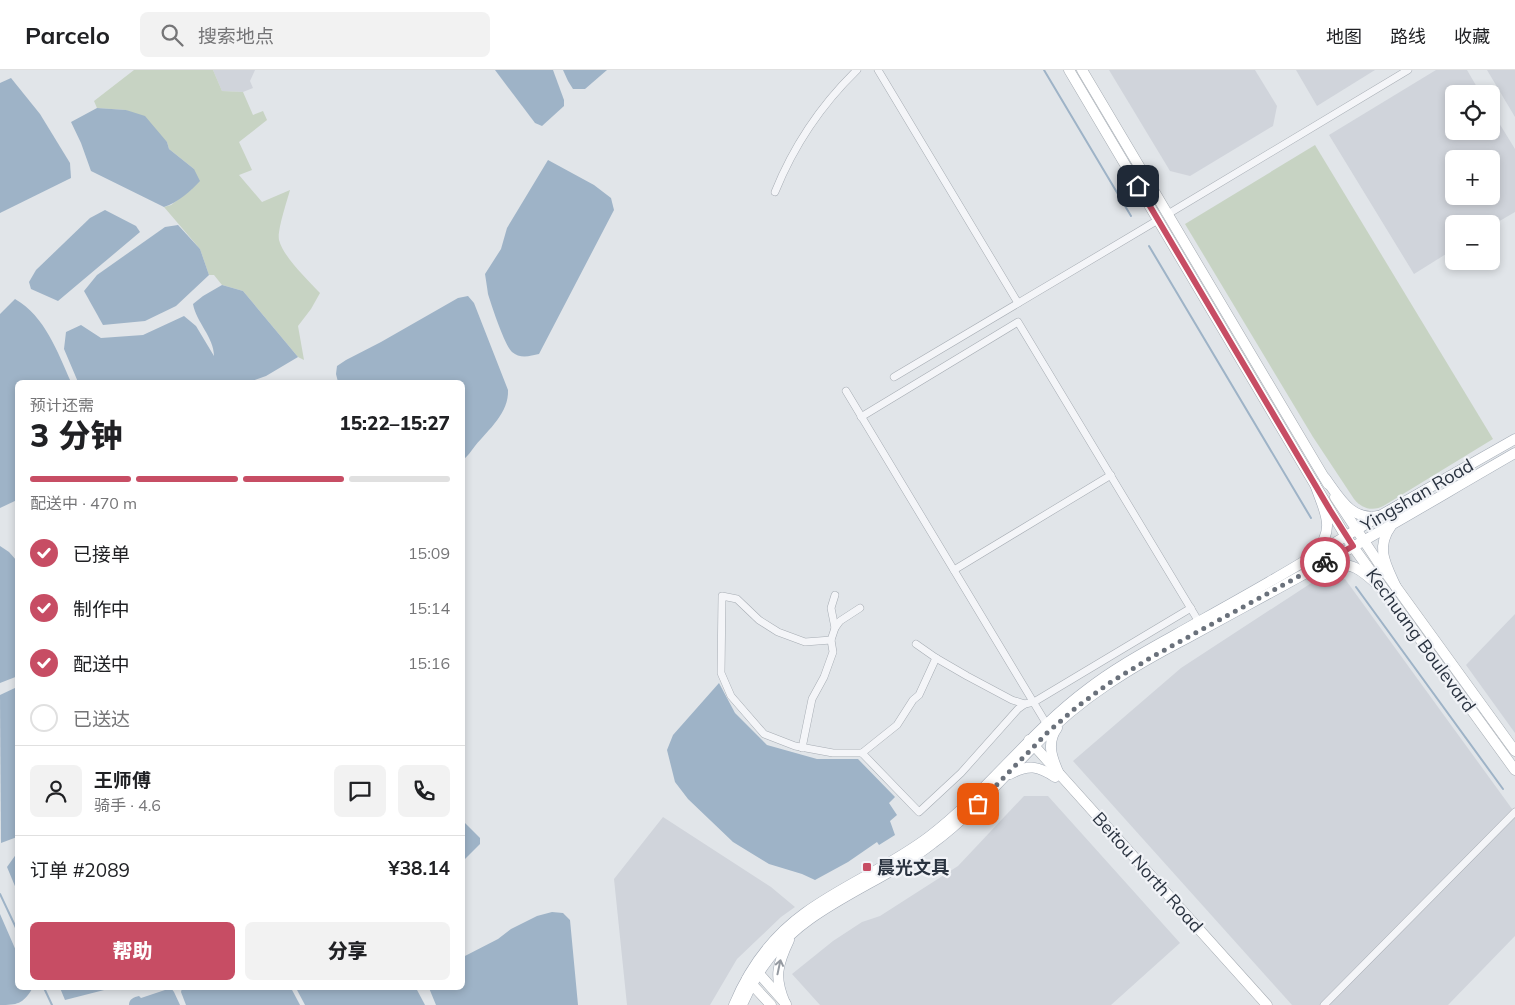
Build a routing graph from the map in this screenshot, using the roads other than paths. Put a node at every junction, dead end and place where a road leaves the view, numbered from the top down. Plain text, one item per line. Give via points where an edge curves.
1 (857, 70) edge
2 (878, 70) edge
3 (1069, 70) edge
4 (1082, 70) edge
5 (1408, 70) edge
6 (776, 192) dead end
7 (1168, 214) junction
8 (1158, 220) junction
9 (1018, 304) junction
10 (894, 378) dead end
11 (846, 391) dead end
12 (861, 416) junction
13 (1515, 439) edge
14 (1515, 453) edge
15 (1111, 475) junction
16 (1325, 478) junction
17 (1315, 484) junction
18 (1382, 515) junction
19 (1393, 523) junction
20 (1356, 531) junction
21 (1346, 536) junction
22 (1362, 540) junction
23 (1353, 546) junction
24 (1309, 559) junction
25 (954, 570) junction
26 (1308, 572) junction
27 (1396, 588) junction
28 (1386, 594) junction
29 (835, 595) dead end
30 (860, 608) dead end
31 (1190, 608) junction
32 (1199, 622) junction
33 (835, 628) junction
34 (831, 640) junction
35 (916, 644) dead end
36 (936, 658) junction
37 (1034, 702) junction
38 (1024, 704) junction
39 (1063, 719) junction
40 (1046, 724) junction
41 (1030, 745) junction
42 (802, 748) junction
43 (1515, 751) edge
44 (862, 753) junction
45 (1515, 770) edge
46 (1057, 775) junction
47 (1001, 780) junction
48 (1515, 812) edge
49 (793, 933) junction
50 (756, 971) junction
51 (749, 981) junction
52 (786, 1004) edge
53 (734, 1005) edge
54 (742, 1005) edge
55 (771, 1005) edge
56 (1260, 1005) edge
57 (1268, 1005) edge
58 (1324, 1005) edge

1 - 6 street via 824,105 805,132
2 - 9 street
3 - 8 main road, Kechuang Boulevard
4 - 7 main road, Kechuang Boulevard
5 - 7 street
7 - 16 main road, Kechuang Boulevard
8 - 9 street
8 - 17 main road, Kechuang Boulevard
9 - 10 street
11 - 12 street
12 - 15 street via 1018,322
12 - 25 street
13 - 18 main road, Yingshan Road
14 - 19 main road, Yingshan Road
15 - 25 street
15 - 31 street
16 - 18 main road via 1352,511 1365,517
16 - 20 main road, Kechuang Boulevard
17 - 21 main road, Kechuang Boulevard
17 - 24 main road via 1327,529 1324,541
18 - 20 main road, Yingshan Road
19 - 22 main road, Yingshan Road
19 - 27 main road via 1385,536 1383,552
20 - 21 main road, Yingshan Road
20 - 22 main road, Kechuang Boulevard
21 - 23 main road, Kechuang Boulevard
21 - 24 main road, Yingshan Road
22 - 23 main road, Yingshan Road
22 - 27 main road, Kechuang Boulevard
23 - 26 main road, Yingshan Road
23 - 28 main road, Kechuang Boulevard
24 - 32 main road, Yingshan Road
25 - 37 street
26 - 28 main road via 1336,564 1352,566 1366,574
26 - 39 main road, Yingshan Road via 1136,666
27 - 43 main road, Kechuang Boulevard
28 - 45 main road, Kechuang Boulevard
29 - 33 street via 831,608
30 - 33 street
31 - 32 street
31 - 37 street
32 - 40 main road, Yingshan Road via 1104,677
33 - 34 street
34 - 42 street via 833,652 812,699
34 - 42 street via 805,642 778,632 737,599 722,596 721,673 731,696 764,734
35 - 36 street
36 - 38 street
36 - 44 street via 919,695 897,725
37 - 38 street
37 - 40 street
38 - 44 street via 961,773 919,812
39 - 41 main road, Yingshan Road
39 - 46 main road via 1054,731 1050,745
40 - 41 main road, Yingshan Road
41 - 46 main road, Beitou North Road
41 - 47 main road, Yingshan Road
41 - 50 main road, Yingshan Road via 944,825 901,856 803,914 773,942
42 - 44 street
46 - 47 main road via 1030,767 1017,770
46 - 56 main road, Beitou North Road
46 - 57 main road, Beitou North Road
47 - 49 main road, Yingshan Road via 964,818 933,843 824,909
48 - 58 street
49 - 50 main road, Yingshan Road
52 -> 49 main road via 777,975
50 - 51 main road, Yingshan Road
50 - 52 main road
51 - 53 main road, Yingshan Road
51 - 54 main road, Yingshan Road
51 - 55 main road

